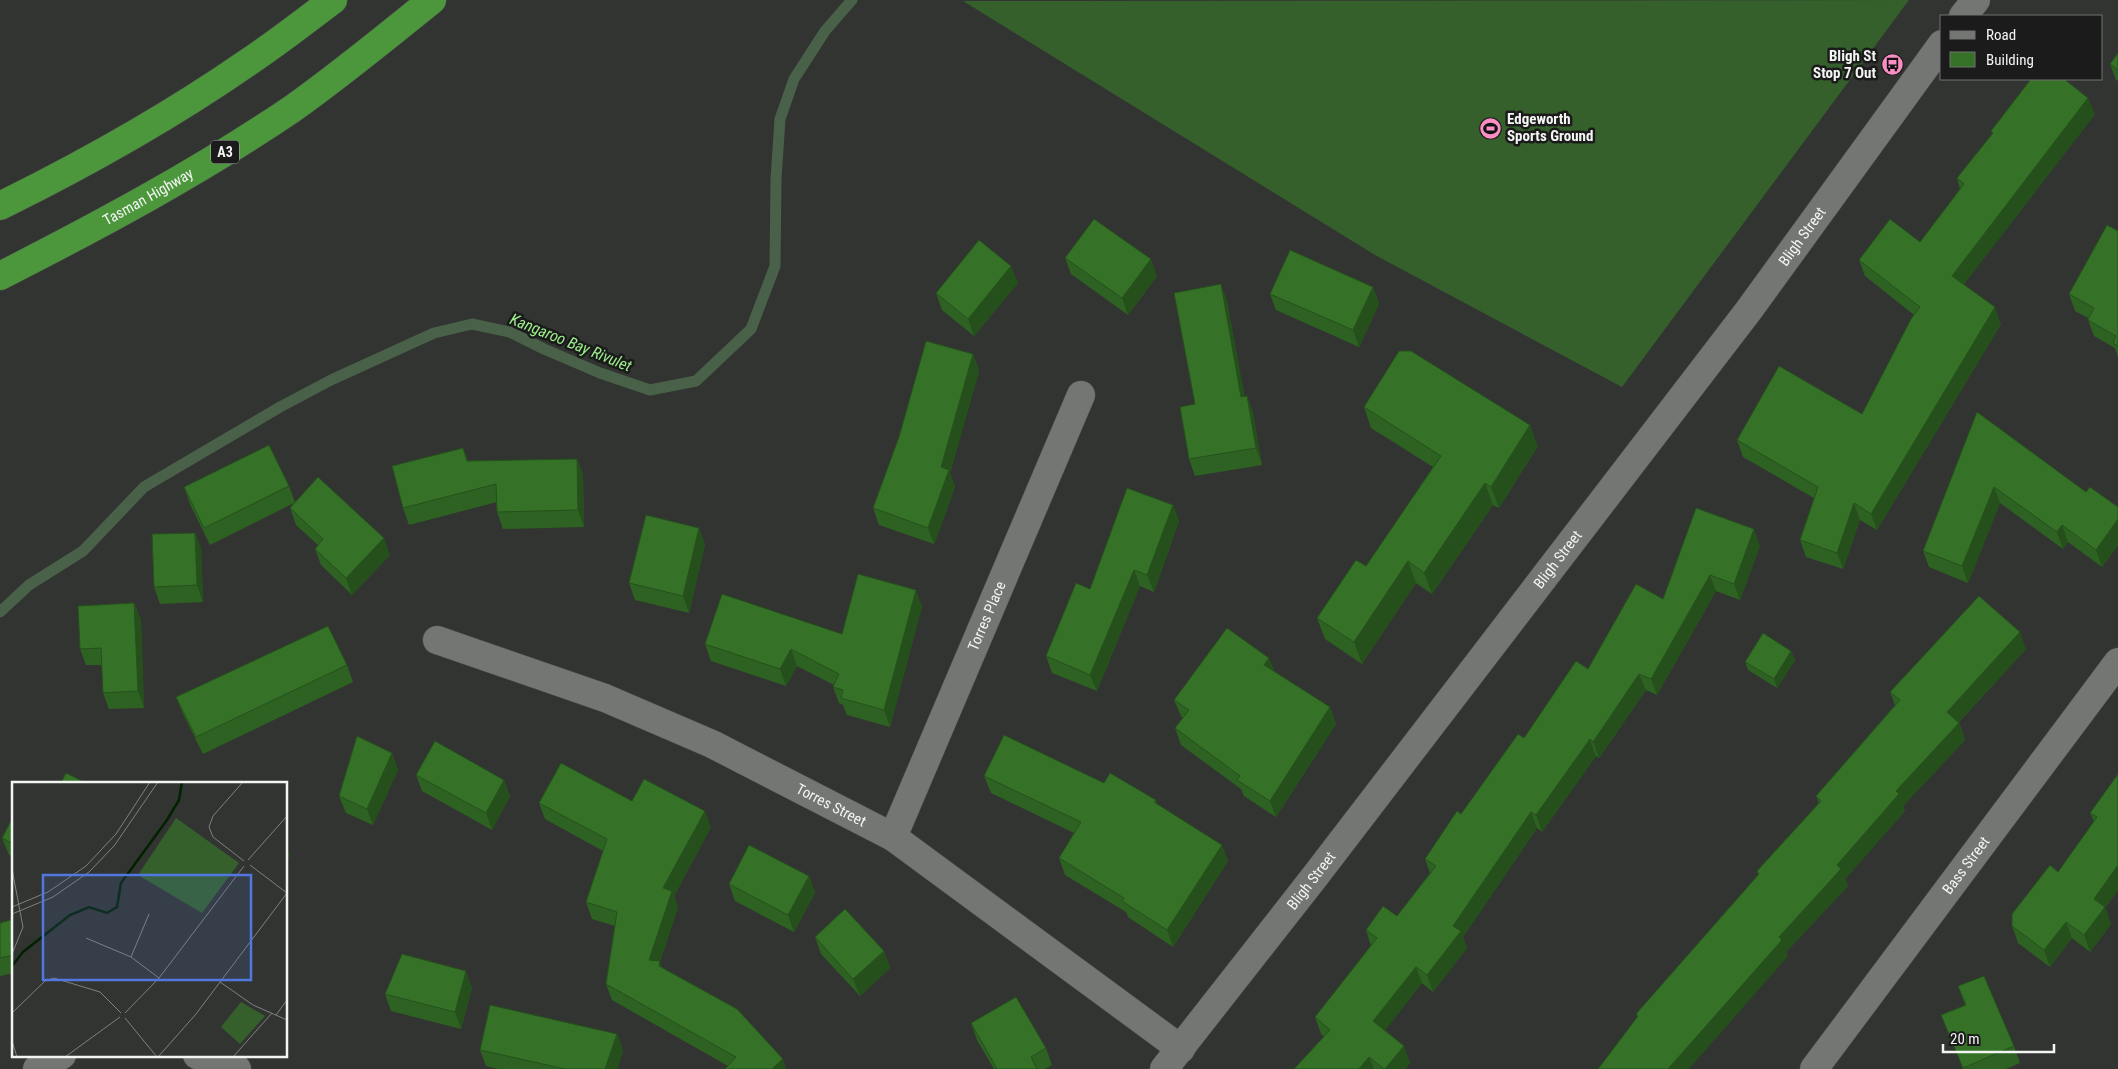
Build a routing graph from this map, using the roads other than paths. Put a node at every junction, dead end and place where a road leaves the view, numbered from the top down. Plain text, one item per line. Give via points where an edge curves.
1 (333, 0) edge
2 (432, 0) edge
3 (1976, 0) edge
4 (1964, 15) edge
5 (1940, 47) edge
6 (0, 206) edge
7 (0, 276) edge
8 (1082, 395) dead end
9 (437, 640) dead end
10 (2118, 662) edge
11 (893, 837) junction
12 (60, 1056) edge
13 (200, 1056) edge
14 (1172, 1059) edge
15 (37, 1069) edge
16 (237, 1069) edge
17 (1814, 1069) edge

1 - 6 highway via 247,63 139,131
2 - 7 highway, Tasman Highway / A3 via 292,108 216,157 106,222
3 - 4 street
5 - 14 street, Bligh Street via 1749,310
8 - 11 street, Torres Place
9 - 11 street, Torres Street via 605,698 703,740
10 - 17 street, Bass Street
11 - 14 street, Torres Street
12 - 15 street
13 - 16 street

